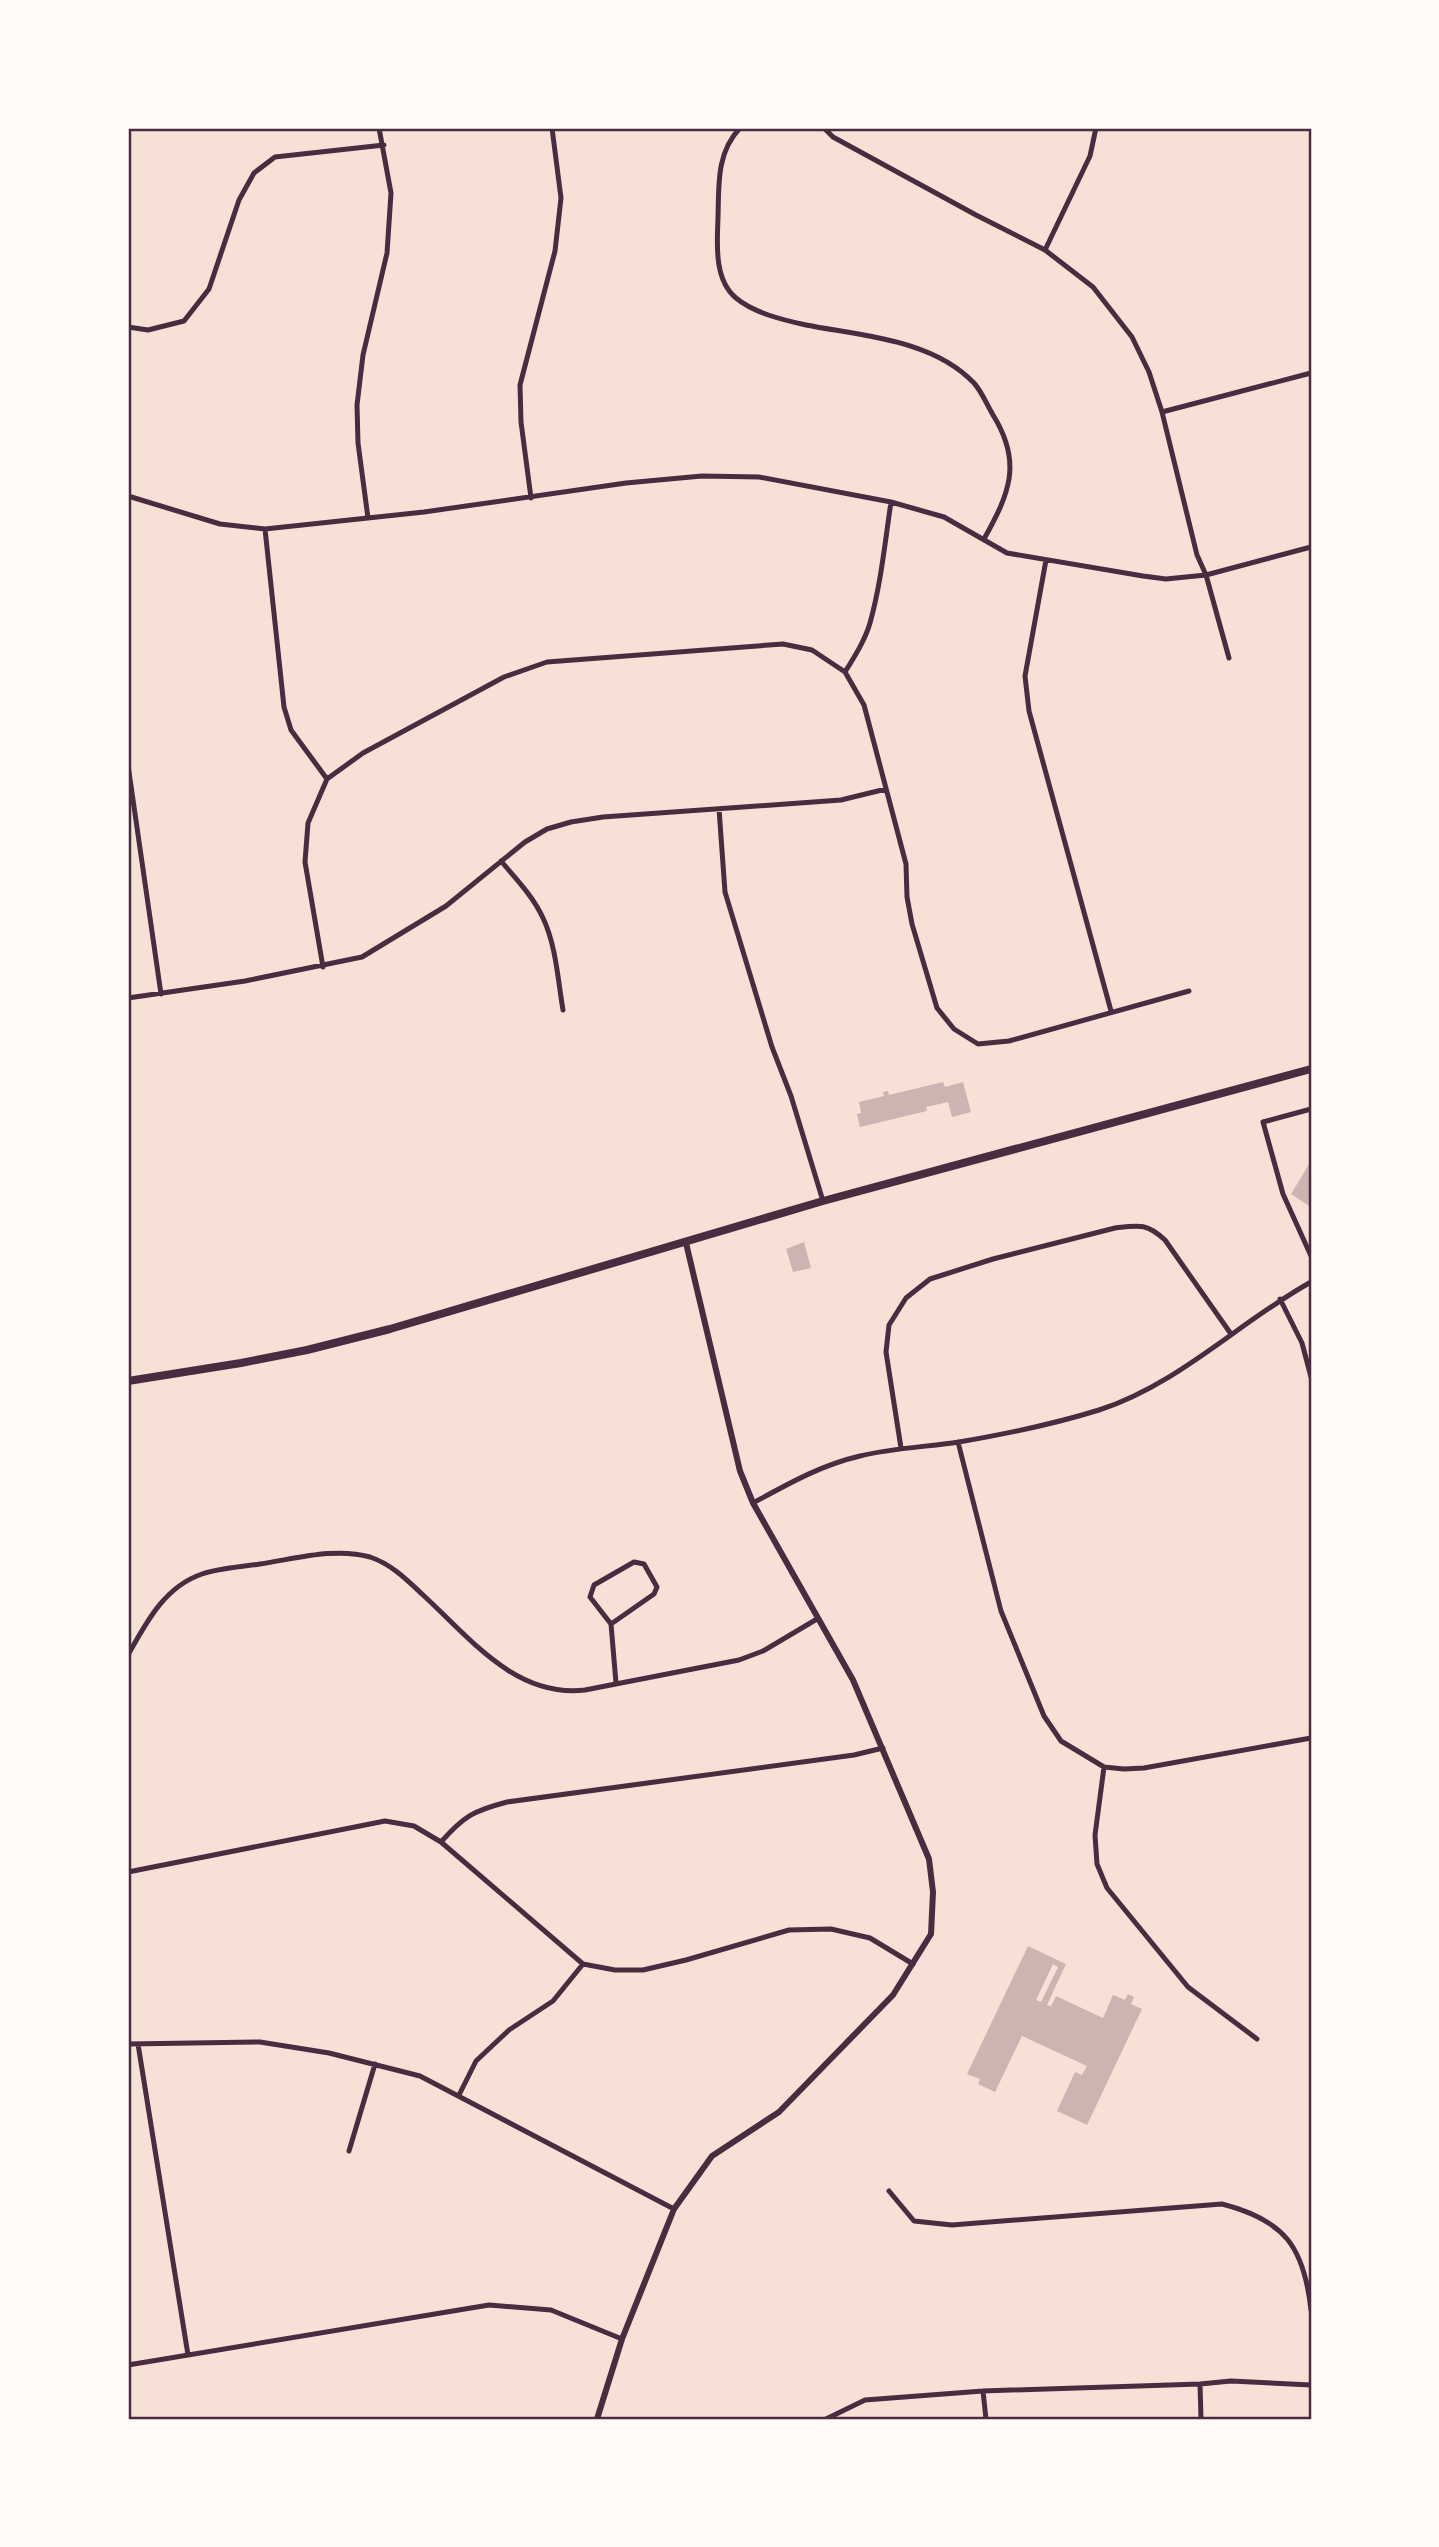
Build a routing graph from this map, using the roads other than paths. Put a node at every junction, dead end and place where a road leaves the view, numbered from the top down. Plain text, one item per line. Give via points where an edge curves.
1 (379, 128) edge
2 (552, 128) edge
3 (740, 128) edge
4 (824, 128) edge
5 (1096, 128) edge
6 (384, 145) junction
7 (1045, 250) junction
8 (128, 327) edge
9 (1311, 373) edge
10 (1162, 412) junction
11 (129, 496) edge
12 (531, 498) junction
13 (891, 502) junction
14 (128, 506) edge
15 (368, 518) junction
16 (265, 528) junction
17 (984, 539) junction
18 (1311, 547) edge
19 (1046, 560) junction
20 (1206, 575) junction
21 (1229, 658) dead end
22 (845, 672) junction
23 (128, 765) edge
24 (327, 779) junction
25 (886, 789) junction
26 (719, 809) junction
27 (501, 861) junction
28 (323, 967) junction
29 (1189, 991) dead end
30 (160, 994) junction
31 (128, 998) edge
32 (563, 1010) dead end
33 (1111, 1011) junction
34 (1311, 1069) edge
35 (1311, 1109) edge
36 (823, 1201) junction
37 (686, 1242) junction
38 (1311, 1256) edge
39 (1311, 1282) edge
40 (1280, 1299) junction
41 (1231, 1334) junction
42 (1311, 1377) edge
43 (128, 1381) edge
44 (958, 1442) junction
45 (901, 1448) junction
46 (753, 1503) junction
47 (817, 1619) junction
48 (611, 1624) junction
49 (128, 1655) edge
50 (616, 1683) junction
51 (1311, 1738) edge
52 (883, 1748) junction
53 (1104, 1767) junction
54 (440, 1842) junction
55 (128, 1872) edge
56 (583, 1964) junction
57 (914, 1964) junction
58 (1257, 2039) dead end
59 (128, 2044) edge
60 (138, 2044) junction
61 (375, 2064) junction
62 (459, 2095) junction
63 (349, 2151) dead end
64 (889, 2191) dead end
65 (674, 2209) junction
66 (1311, 2310) edge
67 (622, 2339) junction
68 (188, 2356) junction
69 (128, 2365) edge
70 (1200, 2384) junction
71 (1311, 2385) edge
72 (983, 2391) junction
73 (597, 2419) edge
74 (826, 2419) edge
75 (986, 2419) edge
76 (1201, 2419) edge

1 - 6 street
2 - 12 street via 560,211 555,251 520,385
3 - 17 street via 730,138 719,167 720,272 735,298 787,321 939,356 974,384 1008,446 1011,474 1004,503
4 - 7 street via 833,137
5 - 7 street via 1090,156
6 - 8 street via 275,158 254,173 239,200 209,289 184,321 148,330
6 - 15 street via 391,193 387,253 362,355 357,405
7 - 10 street via 1093,287 1132,337
9 - 10 street
10 - 20 street
11 - 14 street
11 - 16 street via 220,524
12 - 13 street via 702,476 759,477
12 - 15 street
13 - 17 street via 944,517
13 - 22 street via 870,625
15 - 16 street
16 - 24 street via 284,707 291,730
17 - 19 street via 1007,553
18 - 20 street
19 - 20 street via 1166,579
19 - 33 street via 1025,676 1029,711
20 - 21 street
22 - 24 street via 812,650 783,644 547,662 504,677 434,713
22 - 25 street via 864,705
23 - 30 street
24 - 28 street via 308,823 305,862
25 - 26 street via 841,800
25 - 33 street via 906,864 912,924 937,1008 954,1029 978,1044 1009,1041
26 - 27 street via 571,822 547,829
26 - 36 street via 724,892
27 - 28 street via 446,906 362,957
27 - 32 street via 544,919
28 - 30 street
29 - 33 street
30 - 31 street
34 - 36 main road
35 - 38 street via 1263,1122 1283,1194
36 - 37 main road
37 - 43 main road via 339,1342
37 - 46 street via 740,1471
39 - 40 street
40 - 41 street
40 - 42 street via 1302,1343
41 - 44 street via 1160,1384 1100,1409
41 - 45 street via 1153,1228 1115,1228 929,1279 906,1298 889,1325 886,1352
44 - 45 street
44 - 53 street via 1001,1611 1044,1716 1061,1741
45 - 46 street via 811,1472
46 - 47 street
47 - 50 street via 739,1660
47 - 52 street via 853,1680
48 - 48 street via 656,1591 644,1564 634,1562 594,1585 590,1597
48 - 50 street
49 - 50 street via 166,1597 202,1574 348,1553 370,1557 397,1571 505,1669 526,1682 570,1691
51 - 53 street via 1144,1768
52 - 54 street via 508,1802 479,1809
52 - 57 street via 929,1859 931,1934
53 - 58 street via 1095,1835 1097,1864 1107,1888 1188,1987
54 - 55 street via 414,1826 385,1821
54 - 56 street
56 - 57 street via 643,1970 789,1930 831,1930 870,1938
56 - 62 street via 553,2001 509,2029 476,2060
57 - 65 street via 893,1994 779,2112 712,2156
59 - 60 street
60 - 61 street via 260,2042
60 - 68 street
61 - 62 street via 420,2076
61 - 63 street
62 - 65 street
64 - 66 street via 914,2221 952,2225 1222,2204 1251,2211 1283,2232 1301,2261
65 - 67 street
67 - 68 street via 551,2310 489,2305
67 - 73 street
68 - 69 street
70 - 71 street
70 - 72 street
70 - 76 street
72 - 74 street via 866,2400
72 - 75 street

